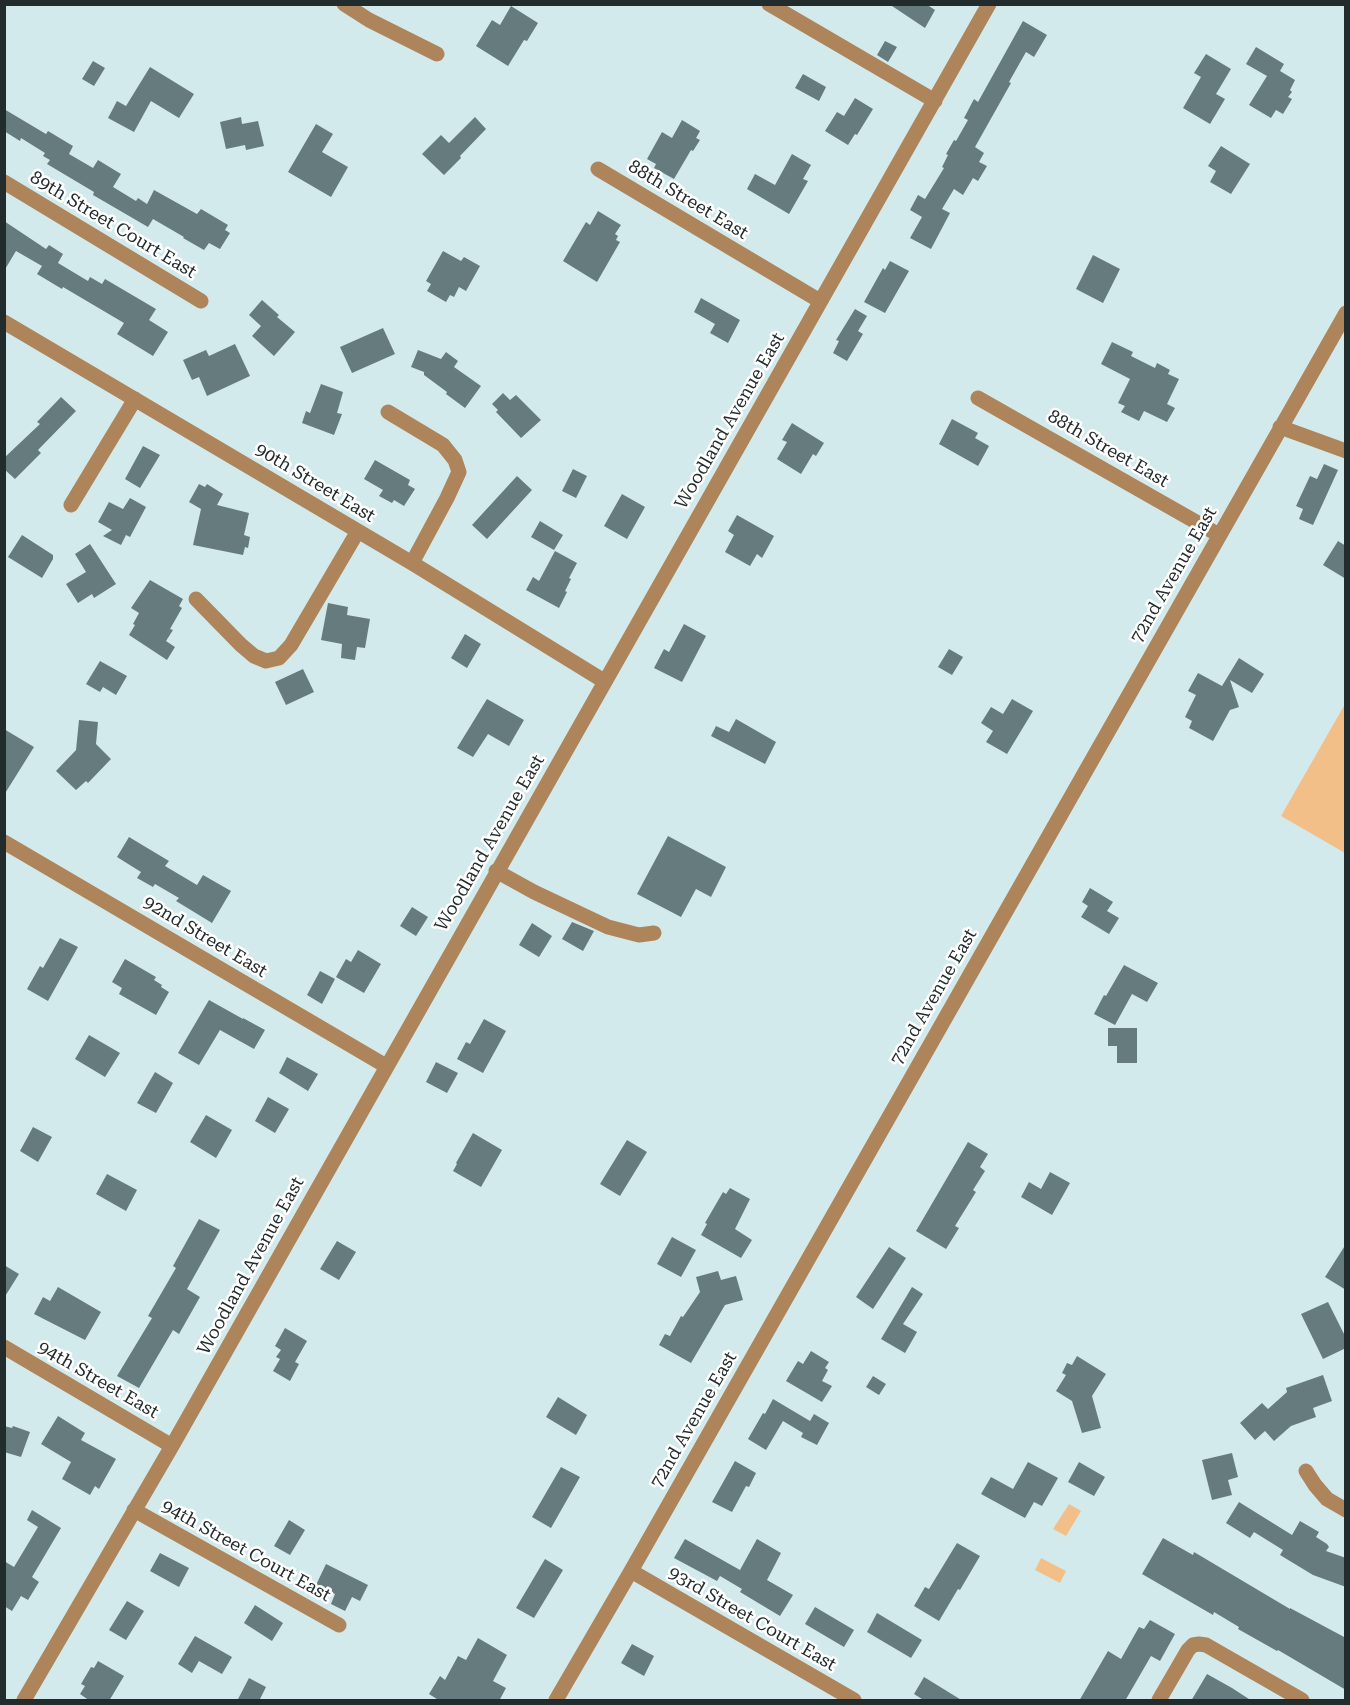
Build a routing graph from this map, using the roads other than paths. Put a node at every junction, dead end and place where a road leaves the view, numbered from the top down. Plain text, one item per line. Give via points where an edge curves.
1 (344, 4) edge
2 (769, 4) edge
3 (989, 4) edge
4 (437, 54) dead end
5 (935, 100) junction
6 (598, 169) dead end
7 (4, 182) edge
8 (201, 301) dead end
9 (820, 301) junction
10 (1346, 313) edge
11 (4, 322) edge
12 (978, 398) dead end
13 (135, 399) junction
14 (388, 411) dead end
15 (1280, 427) junction
16 (1346, 451) edge
17 (70, 505) dead end
18 (358, 531) junction
19 (1218, 535) junction
20 (412, 563) junction
21 (196, 599) dead end
22 (604, 681) junction
23 (4, 842) edge
24 (496, 871) junction
25 (654, 933) dead end
26 (386, 1066) junction
27 (4, 1347) edge
28 (172, 1446) junction
29 (1306, 1471) dead end
30 (134, 1510) junction
31 (1346, 1510) edge
32 (631, 1571) junction
33 (339, 1625) dead end
34 (24, 1701) edge
35 (556, 1701) edge
36 (854, 1701) edge
37 (1159, 1701) edge
38 (1302, 1701) edge

1 - 4 street
2 - 5 street
3 - 5 street, Woodland Avenue East
5 - 9 street, Woodland Avenue East
6 - 9 street, 88th Street East
7 - 8 street, 89th Street Court East
9 - 22 street, Woodland Avenue East
10 - 15 street, 72nd Avenue East
11 - 13 street, 90th Street East
12 - 19 street, 88th Street East
13 - 17 street
13 - 18 street, 90th Street East
14 - 20 street via 443,445 459,472
15 - 16 street
15 - 19 street, 72nd Avenue East
18 - 20 street, 90th Street East
18 - 21 street via 291,645 279,658 267,661 254,656
19 - 32 street, 72nd Avenue East
20 - 22 street, 90th Street East
22 - 24 street, Woodland Avenue East
23 - 26 street, 92nd Street East
24 - 25 street via 608,927 639,935
24 - 26 street, Woodland Avenue East
26 - 28 street, Woodland Avenue East
27 - 28 street, 94th Street East
28 - 30 street, Woodland Avenue East
29 - 31 street via 1327,1499
30 - 33 street, 94th Street Court East
30 - 34 street, Woodland Avenue East
32 - 35 street, 72nd Avenue East
32 - 36 street, 93rd Street Court East
37 - 38 street via 1188,1650 1199,1644

